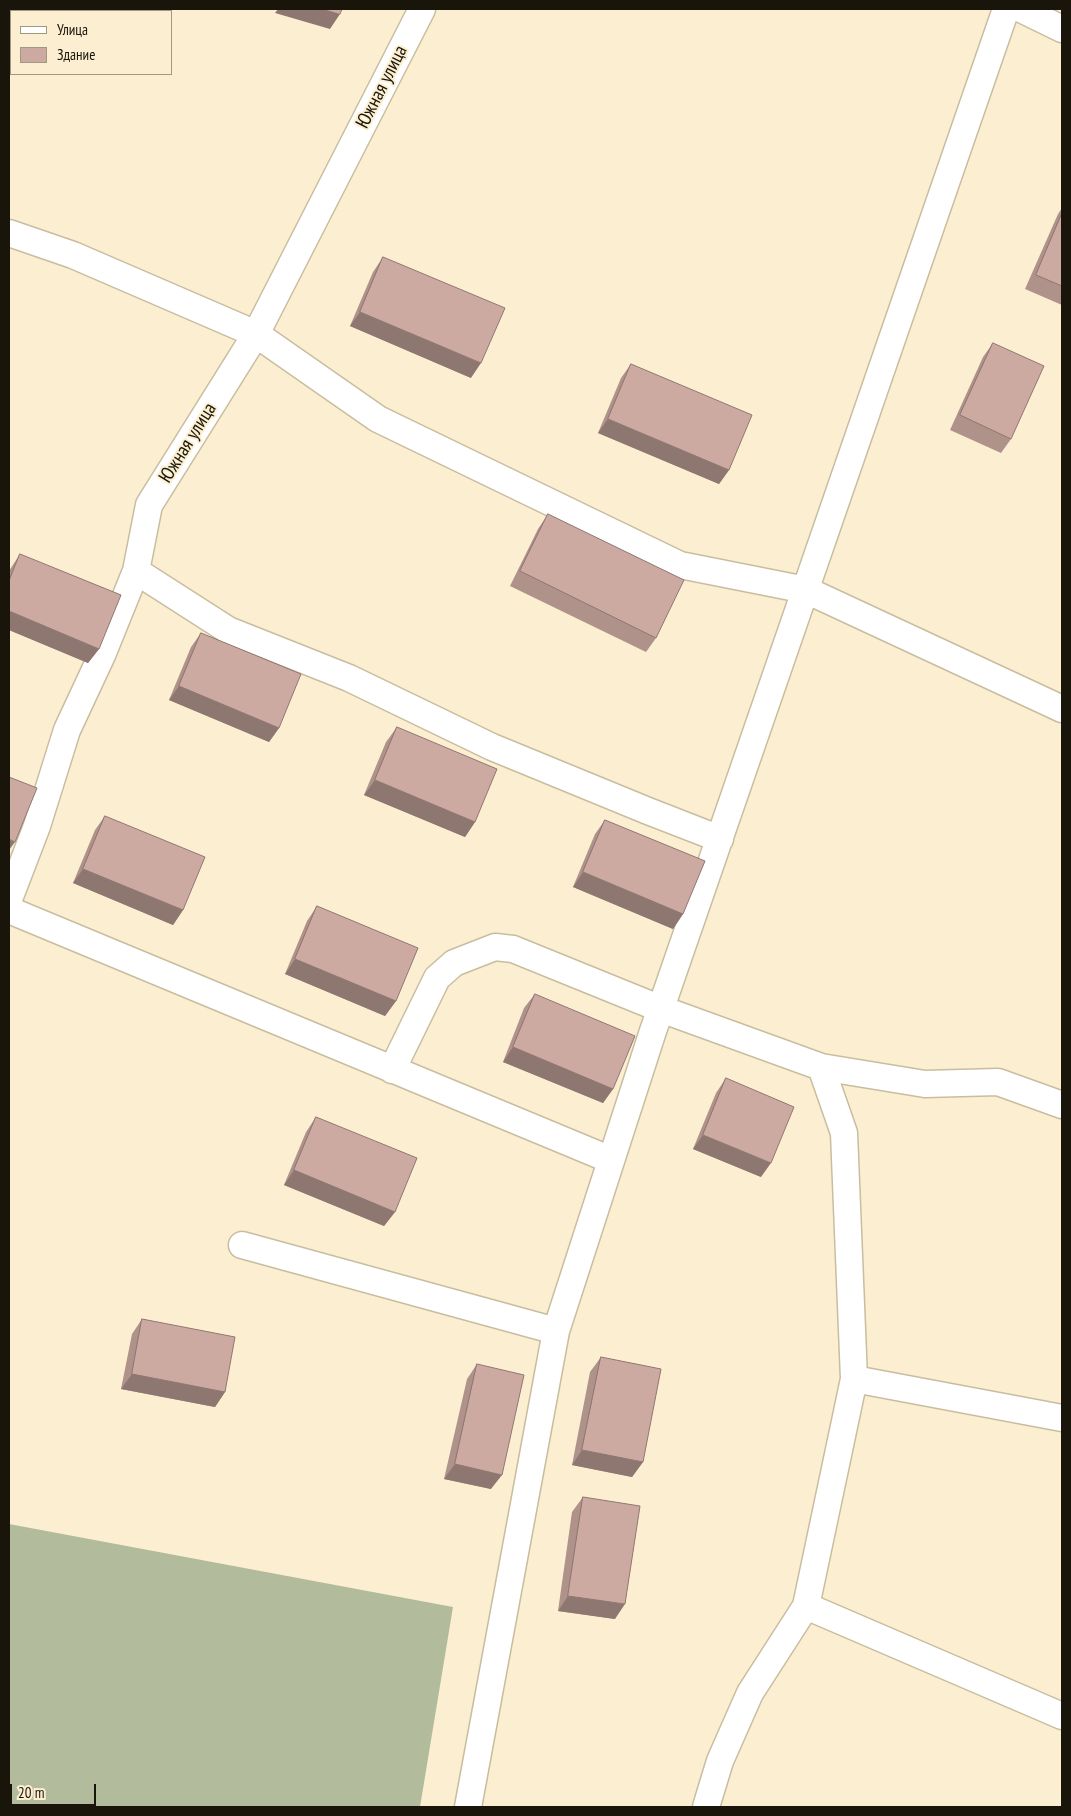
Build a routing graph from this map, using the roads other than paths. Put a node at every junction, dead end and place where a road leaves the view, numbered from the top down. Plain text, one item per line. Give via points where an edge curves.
1 (422, 9) edge
2 (1006, 9) edge
3 (1021, 9) edge
4 (1062, 29) edge
5 (9, 233) edge
6 (256, 334) junction
7 (136, 571) junction
8 (806, 590) junction
9 (1062, 709) edge
10 (720, 839) junction
11 (9, 899) edge
12 (9, 910) edge
13 (660, 1009) junction
14 (822, 1067) junction
15 (392, 1070) junction
16 (1062, 1105) edge
17 (611, 1160) junction
18 (242, 1245) dead end
19 (556, 1331) junction
20 (854, 1379) junction
21 (1062, 1418) edge
22 (806, 1606) junction
23 (1062, 1716) edge
24 (468, 1807) edge
25 (706, 1807) edge

1 - 6 street, Южная улица
2 - 8 street
3 - 4 street
5 - 6 street via 73,255
6 - 7 street, Южная улица via 149,505
6 - 8 street via 378,419 680,565
7 - 10 street via 228,630 349,678 492,747
7 - 11 street, Южная улица via 102,655 66,730 37,826
8 - 9 street
8 - 10 street
10 - 13 street
12 - 15 street
13 - 14 street
13 - 15 street via 513,949 494,947 454,963 437,978
13 - 17 street
14 - 16 street via 925,1084 998,1082
14 - 20 street via 844,1132
15 - 17 street
17 - 19 street
18 - 19 street
19 - 24 street
20 - 21 street
20 - 22 street
22 - 23 street
22 - 25 street via 750,1693 720,1761

